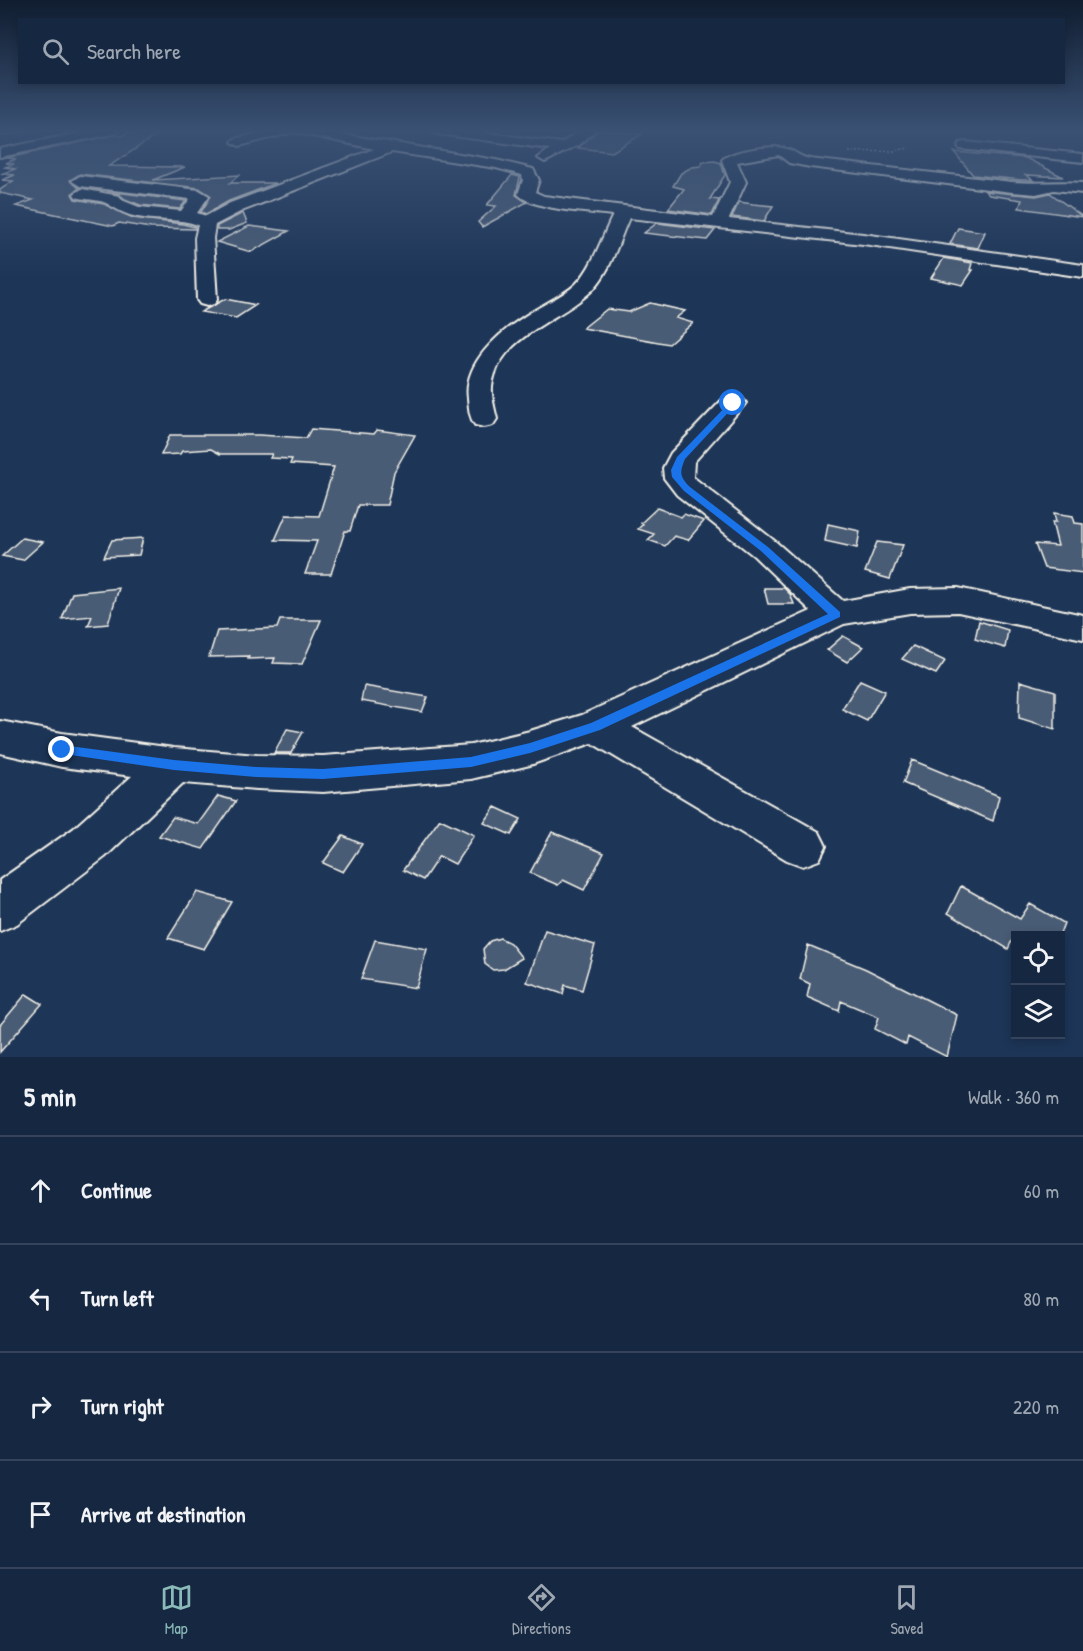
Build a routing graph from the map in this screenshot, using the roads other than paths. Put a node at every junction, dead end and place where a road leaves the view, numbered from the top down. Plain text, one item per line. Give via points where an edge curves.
1 (308, 179) edge
2 (531, 179) edge
3 (737, 179) edge
4 (947, 179) edge
5 (1083, 188) edge
6 (623, 212) junction
7 (190, 216) junction
8 (207, 223) junction
9 (718, 224) junction
10 (1083, 271) edge
11 (207, 300) dead end
12 (733, 403) dead end
13 (484, 419) dead end
14 (836, 614) junction
15 (1083, 627) edge
16 (596, 726) junction
17 (0, 738) edge
18 (174, 765) junction
19 (803, 846) dead end
20 (0, 908) edge

1 - 8 street via 236,207
2 - 6 street via 526,191 530,197
3 - 9 street
4 - 5 street via 1033,189 1054,185
6 - 9 street
6 - 13 street via 593,277 581,290 507,340 488,363 479,388
7 - 7 street via 137,212 76,186 199,195 189,210
7 - 8 street
8 - 11 street
9 - 10 street via 863,239
12 - 14 street via 681,459 676,477 765,549
14 - 15 street via 910,601 958,600
14 - 16 street
16 - 18 street via 471,762 408,768 323,774
16 - 19 street
17 - 18 street
18 - 20 street via 89,843

